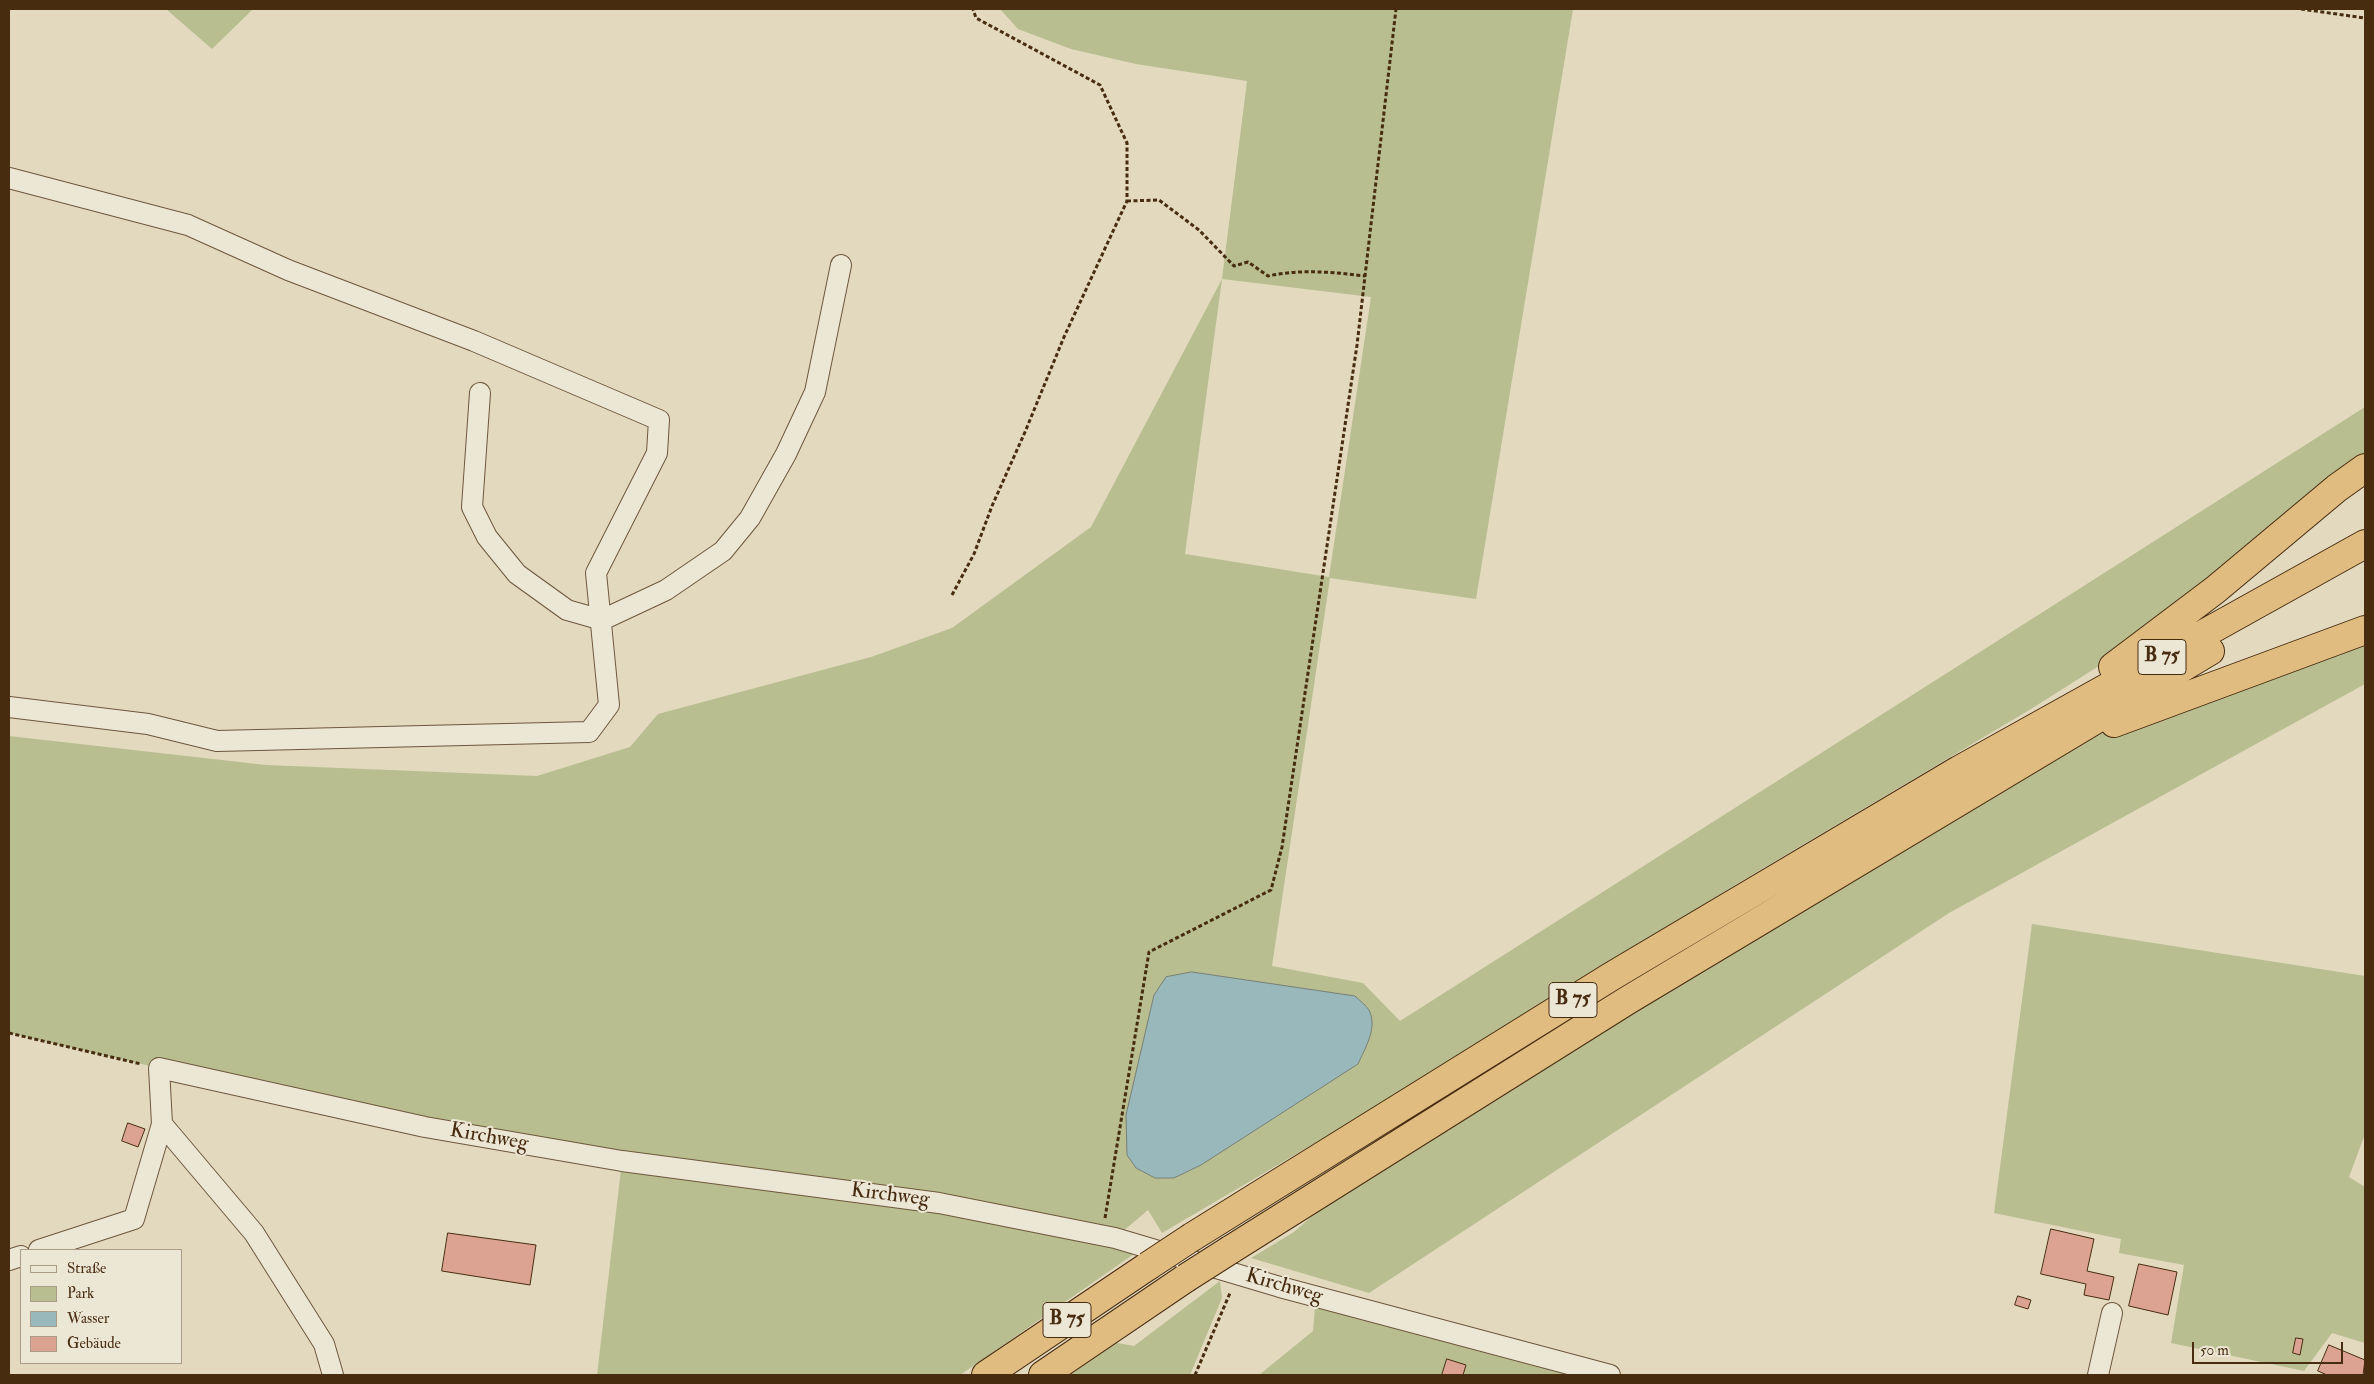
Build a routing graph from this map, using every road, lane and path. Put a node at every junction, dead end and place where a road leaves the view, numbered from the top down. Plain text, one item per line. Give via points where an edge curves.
1 (973, 9) edge
2 (1396, 9) edge
3 (2301, 9) edge
4 (2365, 18) edge
5 (9, 178) edge
6 (1128, 200) junction
7 (842, 266) dead end
8 (1365, 276) junction
9 (480, 393) dead end
10 (2365, 468) edge
11 (2365, 544) edge
12 (2365, 556) edge
13 (952, 595) dead end
14 (602, 620) junction
15 (2365, 630) edge
16 (9, 707) edge
17 (2054, 746) junction
18 (1959, 770) junction
19 (9, 1033) edge
20 (159, 1068) junction
21 (162, 1124) junction
22 (1102, 1235) junction
23 (42, 1249) edge
24 (1234, 1262) junction
25 (2112, 1313) dead end
26 (332, 1375) edge
27 (986, 1375) edge
28 (1043, 1375) edge
29 (1195, 1375) edge
30 (1610, 1375) edge
31 (2098, 1375) edge

1 - 6 path via 976,18 1100,85 1127,143
2 - 8 path
3 - 4 path
5 - 14 street via 188,225 288,270 474,342 659,420 657,453 596,573
6 - 8 path via 1159,200 1199,230 1234,266 1248,262 1268,276 1290,271
6 - 13 path via 1064,336 974,554
7 - 14 street via 815,392 786,454 750,518 723,551 666,590
8 - 22 path via 1282,847 1271,890 1149,952
9 - 14 street via 472,507 487,537 517,574 567,610
10 - 18 highway via 2159,634
11 - 18 highway, B 75
12 - 17 highway, B 75
14 - 16 street via 609,705 589,732 217,741 148,724
15 - 17 highway
17 - 24 highway, B 75 via 1628,1000
18 - 27 highway, B 75, bridge via 1612,976 1192,1237
19 - 20 path
20 - 21 street
20 - 22 street, Kirchweg via 425,1127 622,1161 939,1203
21 - 23 street via 134,1219
21 - 26 street via 254,1233 324,1344
22 - 24 street, Kirchweg
24 - 28 highway, B 75, bridge via 1186,1278
24 - 29 path
24 - 30 street, Kirchweg
25 - 31 street

